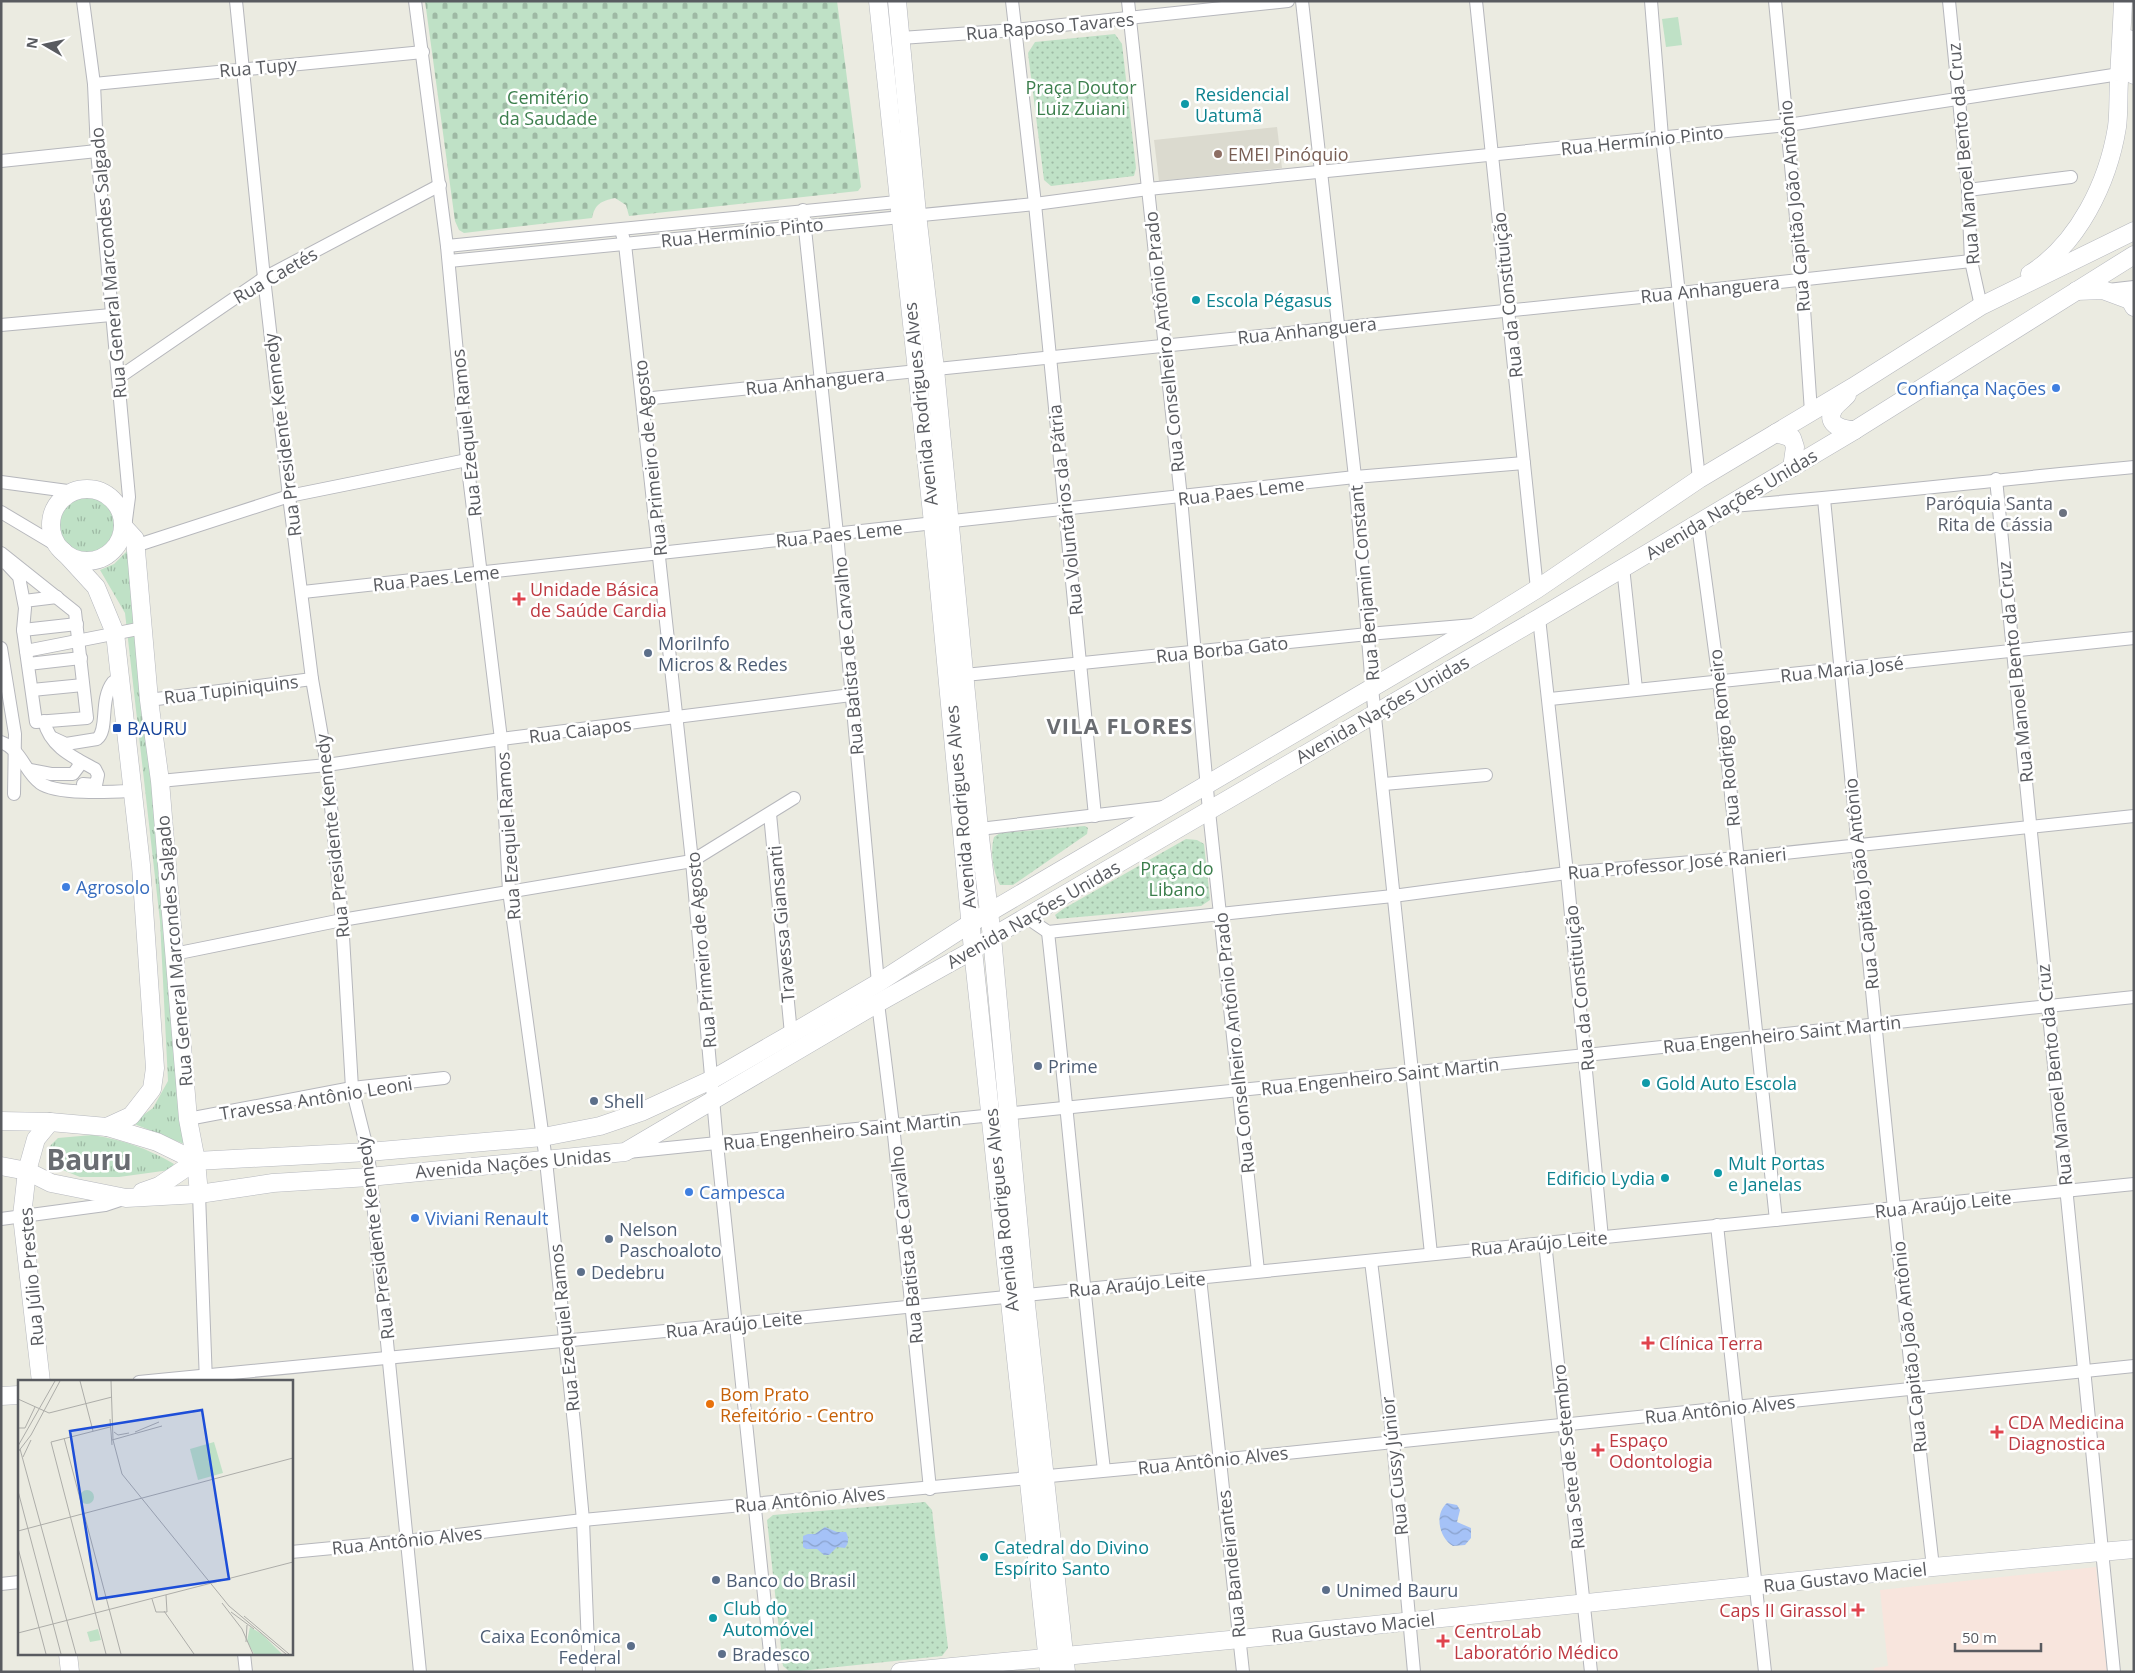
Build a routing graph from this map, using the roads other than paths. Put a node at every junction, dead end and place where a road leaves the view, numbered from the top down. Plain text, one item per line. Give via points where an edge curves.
1 (83, 1) edge
2 (236, 1) edge
3 (415, 1) edge
4 (878, 1) edge
5 (897, 1) edge
6 (1012, 1) edge
7 (1128, 1) edge
8 (1288, 1) edge
9 (1302, 1) edge
10 (1476, 1) edge
11 (1651, 1) edge
12 (1775, 1) edge
13 (1949, 1) edge
14 (2124, 1) edge
15 (1130, 19) junction
16 (1015, 30) junction
17 (902, 38) junction
18 (423, 52) junction
19 (241, 68) junction
20 (2129, 74) edge
21 (94, 84) junction
22 (1958, 100) junction
23 (1788, 125) junction
24 (1662, 137) junction
25 (97, 151) junction
26 (1494, 156) junction
27 (1, 161) edge
28 (1321, 173) junction
29 (2071, 177) dead end
30 (440, 185) junction
31 (1148, 189) junction
32 (1968, 190) junction
33 (1035, 204) junction
34 (908, 208) junction
35 (803, 210) junction
36 (805, 226) junction
37 (621, 230) junction
38 (2134, 231) edge
39 (625, 244) junction
40 (447, 246) junction
41 (2134, 255) edge
42 (449, 261) junction
43 (1971, 261) junction
44 (264, 278) junction
45 (1802, 279) junction
46 (2134, 287) edge
47 (2014, 290) junction
48 (2103, 290) junction
49 (2073, 291) junction
50 (1680, 293) junction
51 (1981, 306) junction
52 (2134, 307) edge
53 (1509, 309) junction
54 (111, 314) junction
55 (1, 326) edge
56 (1338, 327) junction
57 (1164, 344) junction
58 (1049, 358) junction
59 (935, 369) junction
60 (917, 371) junction
61 (118, 378) junction
62 (821, 379) junction
63 (1853, 387) junction
64 (643, 399) junction
65 (1811, 412) junction
66 (1856, 430) junction
67 (1776, 433) junction
68 (467, 460) junction
69 (1524, 463) junction
70 (2134, 467) edge
71 (1792, 468) junction
72 (1355, 478) junction
73 (1699, 479) junction
74 (1996, 479) junction
75 (1, 482) edge
76 (75, 492) junction
77 (289, 496) junction
78 (1181, 498) junction
79 (1824, 499) junction
80 (1728, 506) junction
81 (1065, 509) junction
82 (1, 512) edge
83 (941, 522) junction
84 (123, 525) junction
85 (1698, 525) junction
86 (837, 534) junction
87 (135, 546) junction
88 (60, 549) junction
89 (1, 553) edge
90 (660, 553) junction
91 (1, 562) edge
92 (1623, 567) junction
93 (482, 573) junction
94 (1537, 589) junction
95 (303, 592) junction
96 (57, 597) junction
97 (24, 601) junction
98 (1539, 618) junction
99 (77, 624) junction
100 (1479, 625) junction
101 (143, 628) junction
102 (23, 630) junction
103 (115, 633) junction
104 (1368, 634) junction
105 (2134, 638) edge
106 (79, 640) junction
107 (1, 648) edge
108 (2012, 650) junction
109 (26, 651) junction
110 (1195, 651) junction
111 (80, 658) junction
112 (28, 664) junction
113 (1081, 664) junction
114 (1841, 669) junction
115 (965, 675) junction
116 (312, 679) junction
117 (1719, 681) junction
118 (120, 682) junction
119 (83, 685) junction
120 (1372, 688) junction
121 (1636, 689) junction
122 (32, 690) junction
123 (851, 696) junction
124 (1550, 699) junction
125 (149, 700) junction
126 (1375, 714) junction
127 (677, 719) junction
128 (44, 721) junction
129 (15, 734) junction
130 (49, 736) junction
131 (1, 740) edge
132 (501, 740) junction
133 (14, 750) junction
134 (78, 760) junction
135 (327, 765) junction
136 (1486, 775) dead end
137 (35, 776) junction
138 (160, 781) junction
139 (1384, 784) junction
140 (96, 785) junction
141 (1208, 785) junction
142 (132, 791) junction
143 (112, 792) junction
144 (794, 798) dead end
145 (1172, 806) junction
146 (1209, 811) junction
147 (770, 814) junction
148 (1095, 816) junction
149 (2134, 816) edge
150 (2031, 826) junction
151 (971, 830) junction
152 (1857, 845) junction
153 (1737, 858) junction
154 (692, 861) junction
155 (1567, 872) junction
156 (509, 891) junction
157 (1393, 896) junction
158 (1220, 913) junction
159 (989, 914) junction
160 (1026, 917) junction
161 (342, 920) junction
162 (971, 923) junction
163 (1048, 932) junction
164 (992, 937) junction
165 (973, 950) junction
166 (174, 954) junction
167 (878, 983) junction
168 (2134, 997) edge
169 (878, 1003) junction
170 (2047, 1006) junction
171 (1876, 1024) junction
172 (791, 1034) junction
173 (1756, 1037) junction
174 (1586, 1056) junction
175 (1411, 1072) junction
176 (444, 1078) dead end
177 (713, 1079) junction
178 (352, 1088) junction
179 (1240, 1091) junction
180 (713, 1100) junction
181 (1067, 1108) junction
182 (1000, 1114) junction
183 (188, 1119) junction
184 (1, 1121) edge
185 (50, 1122) junction
186 (893, 1125) junction
187 (107, 1128) junction
188 (543, 1137) junction
189 (717, 1144) junction
190 (368, 1152) junction
191 (625, 1152) junction
192 (546, 1161) junction
193 (196, 1162) junction
194 (1, 1166) edge
195 (27, 1171) junction
196 (369, 1176) junction
197 (2134, 1184) edge
198 (2065, 1191) junction
199 (199, 1194) junction
200 (126, 1198) junction
201 (1894, 1209) junction
202 (22, 1216) junction
203 (1, 1219) edge
204 (1776, 1220) junction
205 (1717, 1225) junction
206 (1602, 1238) junction
207 (1545, 1242) junction
208 (1431, 1254) junction
209 (1371, 1261) junction
210 (1258, 1270) junction
211 (1200, 1278) junction
212 (1083, 1289) junction
213 (1017, 1296) junction
214 (912, 1306) junction
215 (737, 1324) junction
216 (565, 1341) junction
217 (389, 1358) junction
218 (2134, 1366) edge
219 (2084, 1371) junction
220 (205, 1378) edge
221 (41, 1380) edge
222 (172, 1380) edge
223 (1912, 1389) junction
224 (18, 1395) edge
225 (1, 1396) edge
226 (1737, 1407) junction
227 (1564, 1425) junction
228 (1393, 1441) junction
229 (1219, 1460) junction
230 (1104, 1470) junction
231 (1037, 1477) junction
232 (930, 1489) junction
233 (754, 1503) junction
234 (582, 1520) junction
235 (406, 1541) junction
236 (2134, 1549) edge
237 (292, 1552) edge
238 (2101, 1552) junction
239 (1932, 1567) junction
240 (18, 1582) edge
241 (1, 1584) edge
242 (1756, 1586) junction
243 (1584, 1604) junction
244 (1409, 1620) junction
245 (1240, 1639) junction
246 (68, 1656) edge
247 (244, 1656) edge
248 (1057, 1664) edge
249 (949, 1669) edge
250 (70, 1672) edge
251 (246, 1672) edge
252 (420, 1672) edge
253 (589, 1672) edge
254 (772, 1672) edge
255 (900, 1672) edge
256 (1243, 1672) edge
257 (1414, 1672) edge
258 (1590, 1672) edge
259 (1765, 1672) edge
260 (2114, 1672) edge

1 - 21 street, Rua General Marcondes Salgado
2 - 19 street, Rua Presidente Kennedy
3 - 18 street, Rua Ezequiel Ramos
4 - 34 main road, Avenida Rodrigues Alves
5 - 17 main road, Avenida Rodrigues Alves
6 - 16 street
7 - 15 street
8 - 15 street, Rua Raposo Tavares
9 - 28 street, Rua Benjamin Constant
10 - 26 street, Rua da Constituição
11 - 24 street
12 - 23 street, Rua Capitão João Antônio
13 - 22 street, Rua Manoel Bento da Cruz
14 - 20 main road
15 - 16 street, Rua Raposo Tavares
15 - 31 street
16 - 17 street, Rua Raposo Tavares
16 - 33 street
17 - 34 main road, Avenida Rodrigues Alves
18 - 19 street, Rua Tupy
18 - 30 street, Rua Ezequiel Ramos
19 - 21 street, Rua Tupy
19 - 44 street, Rua Presidente Kennedy
20 - 22 street, Rua Hermínio Pinto
20 - 47 main road via 2110,159 2084,218 2043,266 2028,275
21 - 25 street, Rua General Marcondes Salgado
22 - 23 street, Rua Hermínio Pinto
22 - 32 street, Rua Manoel Bento da Cruz
23 - 24 street, Rua Hermínio Pinto
23 - 45 street, Rua Capitão João Antônio
24 - 26 street, Rua Hermínio Pinto
24 - 50 street
25 - 27 street
25 - 54 street, Rua General Marcondes Salgado
26 - 28 street, Rua Hermínio Pinto
26 - 53 street, Rua da Constituição
28 - 31 street, Rua Hermínio Pinto
28 - 56 street, Rua Benjamin Constant
29 - 32 street
30 - 40 street, Rua Ezequiel Ramos
30 - 44 street, Rua Caetés
31 - 33 street
31 - 57 street, Rua Conselheiro Antônio Prado
32 - 43 street, Rua Manoel Bento da Cruz
33 - 34 street, Rua Hermínio Pinto
33 - 58 street, Rua Voluntários da Pátria
34 - 35 street, Rua Hermínio Pinto
34 - 36 street, Rua Hermínio Pinto
34 - 59 main road, Avenida Rodrigues Alves
34 - 60 main road, Avenida Rodrigues Alves
35 - 36 street, Rua Batista de Carvalho
35 - 37 street, Rua Hermínio Pinto
36 - 39 street, Rua Hermínio Pinto
36 - 62 street, Rua Batista de Carvalho
37 - 39 street, Rua Primeiro de Agosto
37 - 40 street, Rua Hermínio Pinto
38 - 47 main road, Avenida Nações Unidas
39 - 42 street, Rua Hermínio Pinto
39 - 64 street, Rua Primeiro de Agosto
40 - 42 street, Rua Ezequiel Ramos
41 - 49 main road, Avenida Nações Unidas
42 - 68 street, Rua Ezequiel Ramos
43 - 45 street, Rua Anhanguera
43 - 51 street, Rua Manoel Bento da Cruz
44 - 61 street, Rua Caetés
44 - 77 street, Rua Presidente Kennedy
45 - 50 street, Rua Anhanguera
45 - 65 street, Rua Capitão João Antônio
46 - 48 street
47 - 51 main road, Avenida Nações Unidas
48 - 49 main road
48 - 52 main road via 2130,300
49 - 66 main road, Avenida Nações Unidas
50 - 53 street, Rua Anhanguera
50 - 73 street
51 - 63 main road, Avenida Nações Unidas
53 - 56 street, Rua Anhanguera
53 - 69 street, Rua da Constituição
54 - 55 street
54 - 61 street, Rua General Marcondes Salgado
56 - 57 street, Rua Anhanguera
56 - 72 street, Rua Benjamin Constant
57 - 58 street, Rua Anhanguera
57 - 78 street, Rua Conselheiro Antônio Prado
58 - 59 street, Rua Anhanguera
58 - 81 street, Rua Voluntários da Pátria
59 - 60 street, Rua Anhanguera
59 - 83 main road, Avenida Rodrigues Alves
60 - 62 street, Rua Anhanguera
60 - 83 main road, Avenida Rodrigues Alves
61 - 84 street, Rua General Marcondes Salgado via 129,497
62 - 64 street, Rua Anhanguera
62 - 86 street, Rua Batista de Carvalho
63 - 65 main road, Avenida Nações Unidas
63 - 66 main road via 1833,410 1832,419 1844,430
64 - 90 street, Rua Primeiro de Agosto
65 - 67 main road, Avenida Nações Unidas
66 - 71 main road, Avenida Nações Unidas
67 - 71 main road via 1792,438 1795,447
67 - 73 main road, Avenida Nações Unidas
68 - 77 street
68 - 93 street, Rua Ezequiel Ramos
69 - 72 street, Rua Paes Leme
69 - 94 street, Rua da Constituição
70 - 74 street
71 - 80 main road, Avenida Nações Unidas
72 - 78 street, Rua Paes Leme
72 - 104 street, Rua Benjamin Constant
73 - 94 main road, Avenida Nações Unidas
74 - 79 street
74 - 108 street, Rua Manoel Bento da Cruz
75 - 76 street
76 - 84 main road, Rua General Marcondes Salgado via 94,490 111,499
76 - 88 main road, Rua General Marcondes Salgado via 54,509 51,528
77 - 87 street
77 - 95 street, Rua Presidente Kennedy
78 - 81 street, Rua Paes Leme
78 - 110 street, Rua Conselheiro Antônio Prado
79 - 80 street
79 - 114 street, Rua Capitão João Antônio
80 - 85 main road, Avenida Nações Unidas
81 - 83 street, Rua Paes Leme
81 - 113 street, Rua Voluntários da Pátria
82 - 88 street
83 - 86 street, Rua Paes Leme
83 - 115 main road, Avenida Rodrigues Alves
83 - 151 main road, Avenida Rodrigues Alves
84 - 87 main road, Rua General Marcondes Salgado via 134,539
84 - 88 main road, Rua General Marcondes Salgado via 115,548 96,559 73,558
85 - 92 main road, Avenida Nações Unidas
85 - 117 street, Rua Rodrigo Romeiro
86 - 90 street, Rua Paes Leme
86 - 123 street, Rua Batista de Carvalho
87 - 101 main road, Rua General Marcondes Salgado
88 - 103 main road, Rua General Marcondes Salgado via 96,587
89 - 96 street
90 - 93 street, Rua Paes Leme
90 - 127 street, Rua Primeiro de Agosto
91 - 97 street via 19,577
92 - 98 main road, Avenida Nações Unidas
92 - 121 street
93 - 95 street, Rua Paes Leme
93 - 132 street, Rua Ezequiel Ramos
94 - 100 main road, Avenida Nações Unidas
95 - 116 street, Rua Presidente Kennedy
96 - 97 street
96 - 99 street via 76,612
97 - 102 street
98 - 124 street, Rua da Constituição
98 - 126 main road, Avenida Nações Unidas
99 - 102 street
99 - 106 street
100 - 104 street, Rua Borba Gato
100 - 120 main road, Avenida Nações Unidas
101 - 103 street
101 - 125 main road, Rua General Marcondes Salgado
102 - 109 street
103 - 106 street
103 - 118 main road, Rua General Marcondes Salgado
104 - 110 street, Rua Borba Gato
104 - 120 street, Rua Benjamin Constant
105 - 108 street, Rua Maria José
106 - 109 street
106 - 111 street
107 - 129 street
108 - 114 street, Rua Maria José
108 - 150 street, Rua Manoel Bento da Cruz
109 - 112 street
110 - 113 street, Rua Borba Gato
110 - 141 street, Rua Conselheiro Antônio Prado
111 - 112 street
111 - 119 street
112 - 122 street
113 - 115 street, Rua Borba Gato
113 - 148 street, Rua Voluntários da Pátria
114 - 117 street, Rua Maria José
114 - 152 street, Rua Capitão João Antônio
115 - 151 main road, Avenida Rodrigues Alves
116 - 125 street, Rua Tupiniquins
116 - 135 street, Rua Presidente Kennedy
117 - 121 street, Rua Maria José
117 - 153 street, Rua Rodrigo Romeiro
118 - 130 street via 113,682 109,687 103,710 104,729 98,739 66,744
118 - 142 main road, Rua General Marcondes Salgado
119 - 122 street
119 - 128 street via 87,718
120 - 126 street, Rua Benjamin Constant
120 - 141 main road, Avenida Nações Unidas
121 - 124 street, Rua Maria José
122 - 128 street via 36,722
123 - 127 street, Rua Caiapos
123 - 167 street, Rua Batista de Carvalho
124 - 155 street, Rua da Constituição
125 - 138 main road, Rua General Marcondes Salgado
126 - 139 street, Rua Benjamin Constant
126 - 146 main road, Avenida Nações Unidas
127 - 132 street, Rua Caiapos
127 - 154 street, Rua Primeiro de Agosto
128 - 130 street
129 - 131 street
129 - 133 street
130 - 134 street via 58,747
131 - 133 street
132 - 135 street, Rua Caiapos
132 - 156 street, Rua Ezequiel Ramos
133 - 137 street
133 - 137 street via 14,788 20,777
134 - 137 street via 79,766 73,774
134 - 140 street via 95,769 98,775
135 - 138 street, Rua Caiapos
135 - 161 street, Rua Presidente Kennedy
136 - 139 street
137 - 140 street
137 - 143 street via 67,790
138 - 166 main road, Rua General Marcondes Salgado
139 - 157 street, Rua Benjamin Constant
140 - 143 street via 106,786
141 - 145 main road, Avenida Nações Unidas
141 - 146 street, Rua Conselheiro Antônio Prado
142 - 143 street
142 - 187 main road, Rua General Marcondes Salgado via 141,865 155,1068 152,1089 131,1116
144 - 147 street
145 - 148 street
145 - 159 main road, Avenida Nações Unidas
146 - 158 street, Rua Conselheiro Antônio Prado
146 - 160 main road, Avenida Nações Unidas
147 - 154 street
147 - 172 street, Travessa Giansanti
148 - 151 street
149 - 150 street, Rua Professor José Ranieri
150 - 152 street, Rua Professor José Ranieri
150 - 170 street, Rua Manoel Bento da Cruz
151 - 159 main road, Avenida Rodrigues Alves
151 - 162 main road, Avenida Rodrigues Alves
152 - 153 street, Rua Professor José Ranieri
152 - 171 street, Rua Capitão João Antônio
153 - 155 street, Rua Professor José Ranieri
153 - 173 street, Rua Rodrigo Romeiro
154 - 156 street
154 - 177 street, Rua Primeiro de Agosto
155 - 157 street, Rua Professor José Ranieri
155 - 174 street, Rua da Constituição
156 - 161 street
156 - 188 street, Rua Ezequiel Ramos
157 - 158 street, Rua Professor José Ranieri
157 - 175 street, Rua Benjamin Constant
158 - 163 street
158 - 179 street, Rua Conselheiro Antônio Prado
159 - 162 main road, Avenida Nações Unidas
159 - 164 main road, Avenida Rodrigues Alves
160 - 163 street
160 - 164 main road, Avenida Nações Unidas
161 - 166 street
161 - 178 street, Rua Presidente Kennedy
162 - 165 main road, Avenida Rodrigues Alves
162 - 167 main road, Avenida Nações Unidas
163 - 181 street
164 - 165 main road, Avenida Nações Unidas
164 - 182 main road, Avenida Rodrigues Alves
165 - 169 main road, Avenida Nações Unidas
165 - 182 main road, Avenida Rodrigues Alves
166 - 183 main road, Rua General Marcondes Salgado
167 - 172 main road, Avenida Nações Unidas
168 - 170 street, Rua Engenheiro Saint Martin
169 - 180 main road, Avenida Nações Unidas
169 - 186 street, Rua Batista de Carvalho
170 - 171 street, Rua Engenheiro Saint Martin
170 - 198 street, Rua Manoel Bento da Cruz
171 - 173 street, Rua Engenheiro Saint Martin
171 - 201 street, Rua Capitão João Antônio
172 - 177 main road, Avenida Nações Unidas
173 - 174 street, Rua Engenheiro Saint Martin
173 - 204 street, Rua Rodrigo Romeiro
174 - 175 street, Rua Engenheiro Saint Martin
174 - 206 street, Rua da Constituição
175 - 179 street, Rua Engenheiro Saint Martin
175 - 208 street, Rua Benjamin Constant
176 - 178 street, Travessa Antônio Leoni
177 - 180 street, Rua Primeiro de Agosto
177 - 188 main road, Avenida Nações Unidas via 641,1112 600,1126
178 - 183 street, Travessa Antônio Leoni
178 - 190 street, Rua Presidente Kennedy
179 - 181 street, Rua Engenheiro Saint Martin
179 - 210 street, Rua Conselheiro Antônio Prado
180 - 189 street, Rua Primeiro de Agosto
180 - 191 main road, Avenida Nações Unidas
181 - 182 street, Rua Engenheiro Saint Martin
181 - 212 street
182 - 186 street, Rua Engenheiro Saint Martin
182 - 213 main road, Avenida Rodrigues Alves
183 - 193 main road, Rua General Marcondes Salgado
184 - 185 main road
185 - 187 main road
185 - 195 main road, Rua Júlio Prestes via 36,1139
186 - 189 street, Rua Engenheiro Saint Martin
186 - 214 street, Rua Batista de Carvalho
187 - 193 main road via 157,1142
188 - 190 main road, Avenida Nações Unidas
188 - 192 street, Rua Ezequiel Ramos
189 - 191 street, Rua Engenheiro Saint Martin
189 - 215 street, Rua Primeiro de Agosto
190 - 193 main road, Avenida Nações Unidas
190 - 196 street, Rua Presidente Kennedy
191 - 192 main road, Avenida Nações Unidas
192 - 196 main road, Avenida Nações Unidas
192 - 216 street, Rua Ezequiel Ramos
193 - 199 main road, Rua General Marcondes Salgado
193 - 200 main road via 159,1186
194 - 195 main road, Avenida Nações Unidas
195 - 200 main road, Avenida Nações Unidas via 51,1183
195 - 202 main road, Rua Júlio Prestes
196 - 199 main road, Avenida Nações Unidas via 272,1183
196 - 217 street, Rua Presidente Kennedy
197 - 198 street, Rua Araújo Leite
198 - 201 street, Rua Araújo Leite
198 - 219 street, Rua Manoel Bento da Cruz
199 - 200 main road, Avenida Nações Unidas
199 - 220 street, Rua General Marcondes Salgado
200 - 202 street via 105,1205
201 - 204 street, Rua Araújo Leite
201 - 223 street, Rua Capitão João Antônio
202 - 203 street
202 - 221 main road, Rua Júlio Prestes
204 - 205 street, Rua Araújo Leite
205 - 206 street, Rua Araújo Leite
205 - 226 street
206 - 207 street, Rua Araújo Leite
207 - 208 street, Rua Araújo Leite
207 - 227 street, Rua Sete de Setembro
208 - 209 street, Rua Araújo Leite
209 - 210 street, Rua Araújo Leite
209 - 228 street, Rua Cussy Júnior
210 - 211 street, Rua Araújo Leite
211 - 212 street, Rua Araújo Leite
211 - 229 street, Rua Bandeirantes
212 - 213 street, Rua Araújo Leite
212 - 230 street
213 - 214 street, Rua Araújo Leite
213 - 231 main road, Avenida Rodrigues Alves
214 - 215 street, Rua Araújo Leite
214 - 232 street, Rua Batista de Carvalho
215 - 216 street, Rua Araújo Leite
215 - 233 street, Rua Primeiro de Agosto
216 - 217 street, Rua Araújo Leite
216 - 234 street, Rua Ezequiel Ramos
217 - 220 street, Rua Araújo Leite
217 - 235 street, Rua Presidente Kennedy
218 - 219 street, Rua Antônio Alves
219 - 223 street, Rua Antônio Alves
219 - 238 street, Rua Manoel Bento da Cruz
220 - 222 street, Rua Araújo Leite
223 - 226 street, Rua Antônio Alves
223 - 239 street, Rua Capitão João Antônio
224 - 225 main road
226 - 227 street, Rua Antônio Alves
226 - 242 street
227 - 228 street, Rua Antônio Alves
227 - 243 street, Rua Sete de Setembro
228 - 229 street, Rua Antônio Alves
228 - 244 street, Rua Cussy Júnior
229 - 230 street, Rua Antônio Alves
229 - 245 street, Rua Bandeirantes
230 - 231 street, Rua Antônio Alves
231 - 232 street, Rua Antônio Alves
231 - 248 main road, Avenida Rodrigues Alves
232 - 233 street, Rua Antônio Alves
233 - 234 street, Rua Antônio Alves
233 - 254 street, Rua Primeiro de Agosto
234 - 235 street, Rua Antônio Alves
234 - 253 street, Rua Ezequiel Ramos
235 - 237 street, Rua Antônio Alves
235 - 252 street, Rua Presidente Kennedy
236 - 238 main road, Rua Gustavo Maciel
238 - 239 main road, Rua Gustavo Maciel
238 - 260 street, Rua Manoel Bento da Cruz
239 - 242 main road, Rua Gustavo Maciel
240 - 241 street
242 - 243 main road, Rua Gustavo Maciel
242 - 259 street
243 - 244 main road, Rua Gustavo Maciel
243 - 258 street, Rua Sete de Setembro
244 - 245 main road, Rua Gustavo Maciel
244 - 257 street, Rua Cussy Júnior
245 - 248 main road, Rua Gustavo Maciel
245 - 256 street, Rua Bandeirantes
246 - 250 main road
247 - 251 street
248 - 249 main road, Rua Gustavo Maciel
249 - 255 main road, Rua Gustavo Maciel

